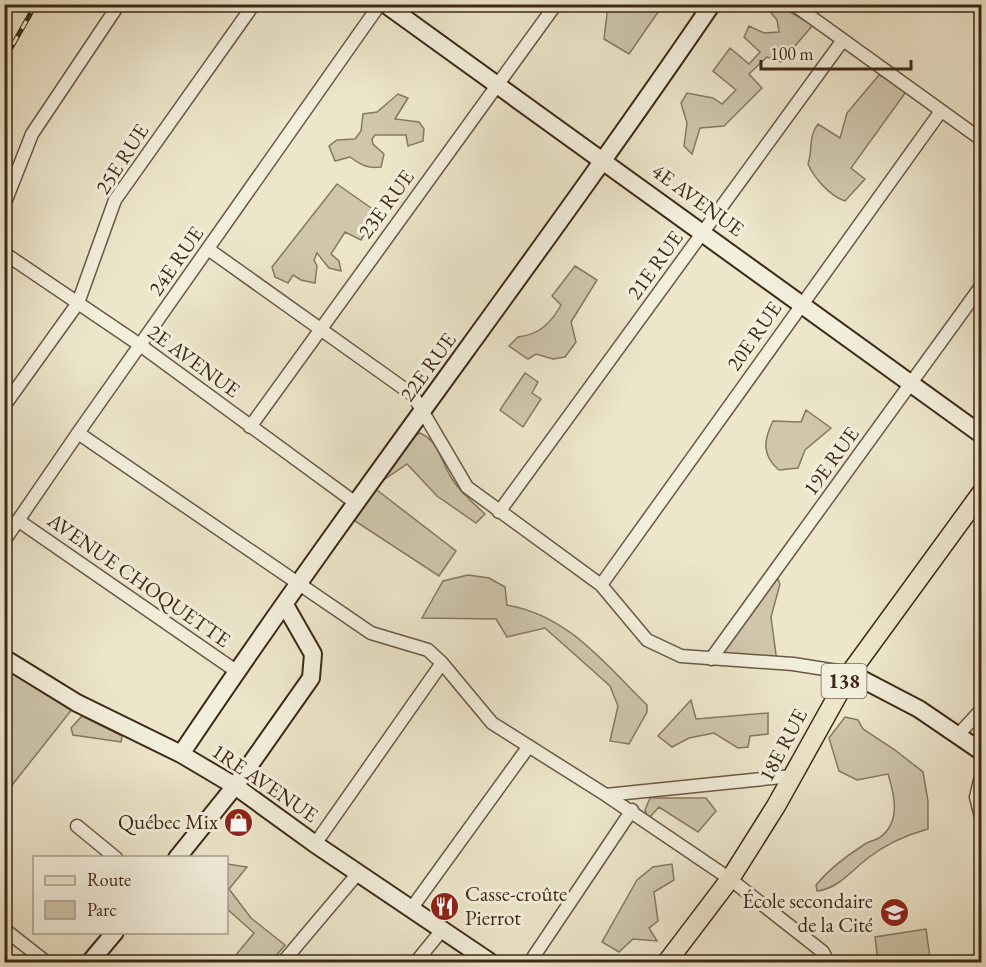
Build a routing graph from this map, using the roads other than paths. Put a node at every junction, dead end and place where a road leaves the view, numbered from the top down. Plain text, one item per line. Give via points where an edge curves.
1 (119, 4) edge
2 (254, 4) edge
3 (380, 4) edge
4 (385, 4) edge
5 (556, 4) edge
6 (712, 4) edge
7 (793, 4) edge
8 (843, 40) junction
9 (495, 86) junction
10 (941, 111) junction
11 (981, 140) edge
12 (605, 161) junction
13 (4, 205) edge
14 (703, 232) junction
15 (208, 249) junction
16 (4, 253) edge
17 (981, 285) edge
18 (78, 303) junction
19 (802, 303) junction
20 (320, 330) junction
21 (140, 345) junction
22 (912, 384) junction
23 (4, 406) edge
24 (423, 412) junction
25 (250, 427) junction
26 (78, 433) junction
27 (981, 435) edge
28 (981, 492) edge
29 (357, 504) junction
30 (499, 512) junction
31 (19, 521) junction
32 (4, 541) edge
33 (297, 584) junction
34 (601, 585) junction
35 (285, 605) junction
36 (4, 658) edge
37 (711, 659) junction
38 (442, 663) junction
39 (236, 671) junction
40 (850, 673) junction
41 (981, 710) edge
42 (957, 736) junction
43 (529, 746) junction
44 (981, 752) edge
45 (181, 754) junction
46 (981, 772) edge
47 (792, 776) junction
48 (235, 786) junction
49 (606, 795) junction
50 (632, 810) junction
51 (981, 821) edge
52 (77, 826) dead end
53 (315, 844) junction
54 (114, 856) edge
55 (179, 856) edge
56 (359, 872) junction
57 (730, 879) junction
58 (411, 909) junction
59 (4, 929) edge
60 (442, 930) junction
61 (114, 934) edge
62 (825, 957) edge
63 (46, 963) edge
64 (90, 963) edge
65 (283, 963) edge
66 (416, 963) edge
67 (490, 963) edge
68 (530, 963) edge
69 (667, 963) edge
70 (814, 963) edge

1 - 13 street via 32,134
2 - 18 street, 25E RUE via 115,200
3 - 15 street, 24E RUE
4 - 9 street, 4E AVENUE
5 - 9 street, 23E RUE
6 - 12 street, 22E RUE
7 - 8 street
8 - 10 street
8 - 14 street, 21E RUE
9 - 12 street, 4E AVENUE
9 - 20 street, 23E RUE
10 - 11 street
10 - 19 street, 20E RUE
12 - 14 street, 4E AVENUE
12 - 24 street, 22E RUE
14 - 19 street, 4E AVENUE
14 - 30 street, 21E RUE
15 - 20 street
15 - 21 street, 24E RUE
16 - 18 street, 2E AVENUE
17 - 22 street, 19E RUE
18 - 21 street, 2E AVENUE
18 - 23 street, 25E RUE
19 - 22 street, 4E AVENUE
19 - 34 street, 20E RUE
20 - 24 street via 413,395
20 - 25 street, 23E RUE
21 - 25 street, 2E AVENUE
21 - 26 street, 24E RUE
22 - 27 street, 4E AVENUE
22 - 37 street, 19E RUE
24 - 29 street, 22E RUE
24 - 30 street via 467,487
25 - 29 street, 2E AVENUE
26 - 31 street, 24E RUE
26 - 33 street
28 - 40 main road, 18E RUE / 138
29 - 33 street, 22E RUE
30 - 34 street
31 - 32 street, 24E RUE
31 - 39 street, AVENUE CHOQUETTE
33 - 35 street, 22E RUE
33 - 38 street via 371,633 428,650
34 - 37 street via 647,640 681,656
35 - 39 street, 22E RUE
35 - 48 street via 313,654 311,678
36 - 45 street, 1RE AVENUE via 76,703
37 - 40 street via 804,665
38 - 43 street via 492,723
38 - 53 street
39 - 45 street, 22E RUE
40 - 42 street via 919,709
40 - 47 main road, 18E RUE / 138
41 - 42 street
42 - 44 street
43 - 49 street
43 - 58 street
45 - 48 street, 1RE AVENUE
46 - 51 street via 976,797
47 - 49 street
47 - 57 main road, 18E RUE / 138
48 - 53 street, 1RE AVENUE
48 - 55 street
49 - 50 street
50 - 57 street
50 - 68 street
52 - 54 street
53 - 56 street, 1RE AVENUE
56 - 58 street, 1RE AVENUE
56 - 65 street
57 - 62 street
57 - 69 main road, 18E RUE / 138
58 - 60 street, 1RE AVENUE
59 - 63 street
60 - 66 street
60 - 67 street, 1RE AVENUE
61 - 64 street
62 - 70 street

